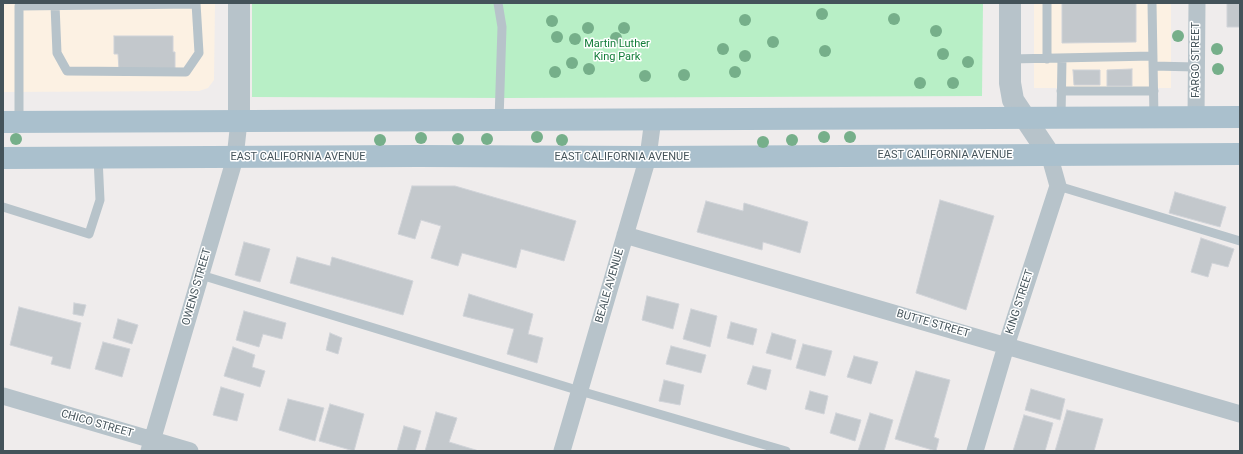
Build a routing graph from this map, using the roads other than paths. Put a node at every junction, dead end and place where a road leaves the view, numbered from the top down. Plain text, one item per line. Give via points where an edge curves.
1 (240, 3) edge
2 (498, 3) edge
3 (1010, 3) edge
4 (1047, 3) edge
5 (1152, 3) edge
6 (1196, 3) edge
7 (196, 4) edge
8 (55, 5) junction
9 (1153, 56) junction
10 (1062, 58) junction
11 (1010, 59) junction
12 (1047, 59) junction
13 (1153, 66) junction
14 (1196, 66) junction
15 (1061, 91) junction
16 (1154, 91) junction
17 (1240, 117) edge
18 (1024, 118) junction
19 (1061, 118) junction
20 (1154, 118) junction
21 (1196, 118) junction
22 (653, 119) junction
23 (499, 120) junction
24 (240, 121) junction
25 (11, 122) edge
26 (1049, 154) junction
27 (1240, 154) edge
28 (648, 157) junction
29 (3, 158) edge
30 (98, 158) junction
31 (235, 158) junction
32 (1058, 186) junction
33 (3, 207) edge
34 (625, 234) junction
35 (1240, 241) edge
36 (201, 275) junction
37 (1006, 346) junction
38 (580, 391) junction
39 (3, 396) edge
40 (1240, 414) edge
41 (151, 446) edge
42 (190, 451) edge
43 (562, 451) edge
44 (786, 451) edge
45 (975, 451) edge

1 - 24 street
2 - 23 lane via 502,27
3 - 11 street
4 - 12 lane
5 - 9 lane
6 - 14 street, FARGO STREET
7 - 8 lane
7 - 8 lane via 199,53 186,72 67,71 57,53
8 - 25 lane via 19,6
9 - 10 lane
9 - 13 lane
10 - 12 lane
10 - 15 lane
11 - 12 lane
11 - 18 street via 1013,100
13 - 14 lane
13 - 16 lane
14 - 21 street, FARGO STREET
15 - 16 lane
15 - 19 lane
16 - 20 lane
17 - 21 main road
18 - 19 main road
18 - 22 main road
18 - 26 street
19 - 20 main road
20 - 21 main road
22 - 23 main road
22 - 28 street, BEALE AVENUE
23 - 24 main road
24 - 25 main road
24 - 31 street, OWENS STREET
26 - 27 main road, EAST CALIFORNIA AVENUE
26 - 28 main road, EAST CALIFORNIA AVENUE
26 - 32 street
28 - 31 main road, EAST CALIFORNIA AVENUE
28 - 34 street, BEALE AVENUE
29 - 30 main road, EAST CALIFORNIA AVENUE
30 - 31 main road, EAST CALIFORNIA AVENUE
30 - 33 lane via 100,200 89,234
31 - 36 street, OWENS STREET
32 - 35 lane
32 - 37 street, KING STREET
34 - 37 street, BUTTE STREET
34 - 38 street, BEALE AVENUE
36 - 38 lane
36 - 41 street, OWENS STREET
37 - 40 street, BUTTE STREET
37 - 45 street, KING STREET
38 - 43 street, BEALE AVENUE
38 - 44 lane
39 - 41 street, CHICO STREET
41 - 42 street, CHICO STREET

